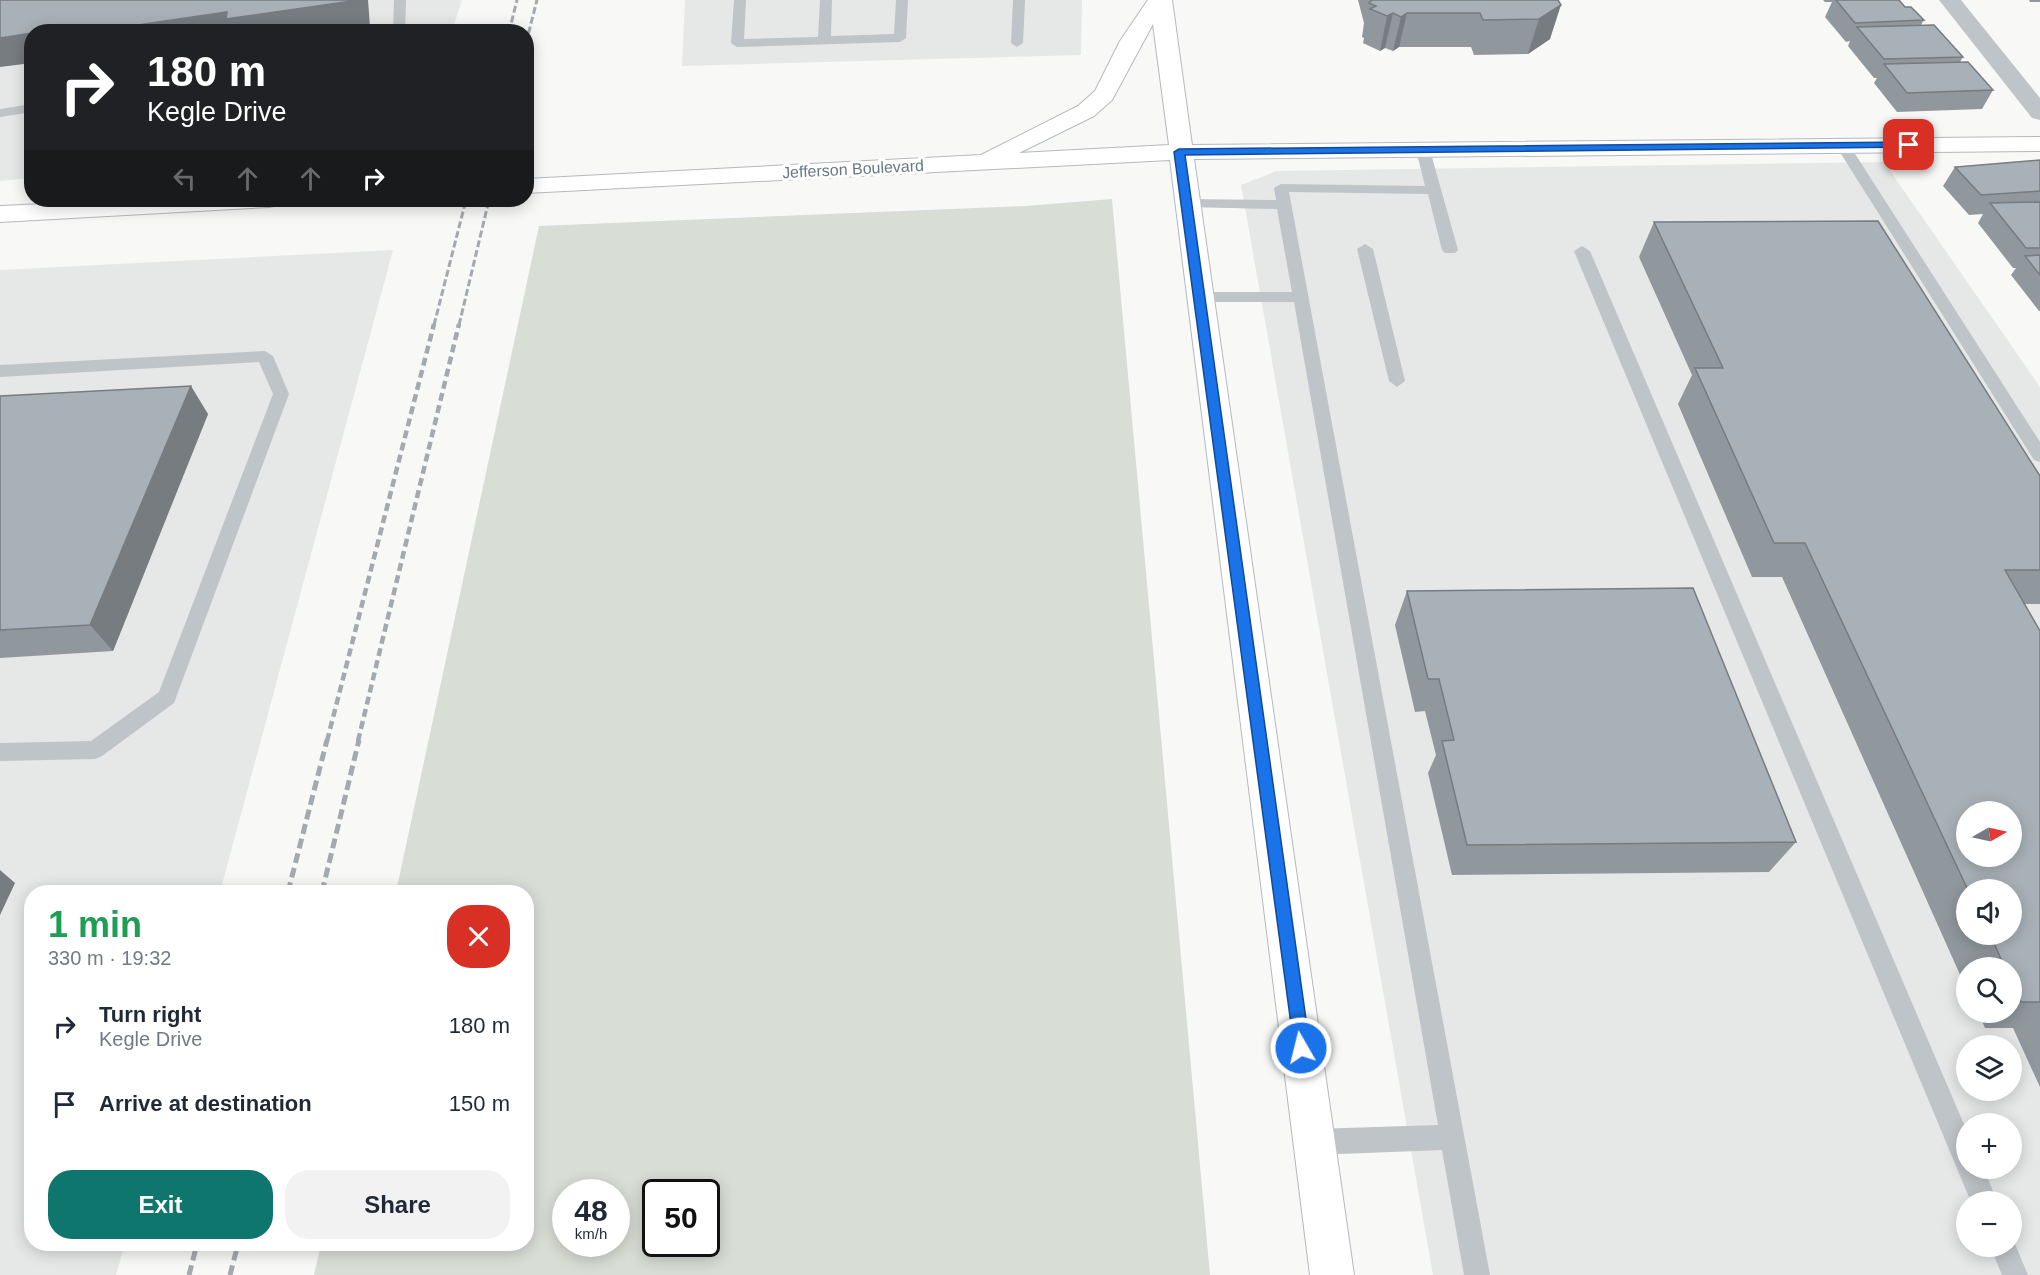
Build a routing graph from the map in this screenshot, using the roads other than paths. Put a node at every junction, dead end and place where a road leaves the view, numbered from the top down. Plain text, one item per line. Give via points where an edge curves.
1 (400, 0) edge
2 (740, 0) edge
3 (826, 0) edge
4 (902, 0) edge
5 (1019, 0) edge
6 (1160, 0) edge
7 (1950, 0) edge
8 (399, 24) edge
9 (824, 40) junction
10 (1017, 43) dead end
11 (24, 109) edge
12 (0, 113) edge
13 (2040, 113) edge
14 (2040, 144) edge
15 (1843, 146) junction
16 (1423, 150) junction
17 (1179, 152) junction
18 (981, 163) junction
19 (534, 186) edge
20 (1434, 190) junction
21 (1186, 203) junction
22 (1284, 205) junction
23 (134, 207) edge
24 (0, 214) edge
25 (1365, 249) dead end
26 (1450, 250) dead end
27 (1582, 251) dead end
28 (1199, 297) junction
29 (1301, 297) junction
30 (0, 371) edge
31 (1397, 381) dead end
32 (2040, 456) edge
33 (0, 752) edge
34 (1956, 1134) edge
35 (1451, 1137) junction
36 (1314, 1142) junction
37 (2008, 1257) edge
38 (1332, 1275) edge
39 (1477, 1275) edge
40 (2015, 1275) edge

1 - 8 lane
2 - 9 lane via 737,43
3 - 9 lane
4 - 9 lane via 900,38
5 - 10 lane
6 - 17 main road
6 - 18 main road via 1096,102 1086,111
7 - 13 street
11 - 12 lane
14 - 15 main road, Jefferson Boulevard
15 - 16 main road, Jefferson Boulevard
15 - 32 lane
16 - 17 main road, Jefferson Boulevard
16 - 20 lane
17 - 18 main road, Jefferson Boulevard
17 - 21 main road
18 - 19 main road, Jefferson Boulevard
20 - 22 lane via 1281,188
20 - 26 lane
21 - 22 lane
21 - 28 main road
22 - 29 lane
23 - 24 main road
25 - 31 lane
27 - 34 lane
28 - 29 lane
28 - 36 main road
29 - 35 lane
30 - 33 lane via 265,357 281,394 167,698 95,750
35 - 36 lane
35 - 39 lane
36 - 38 main road
37 - 40 lane

